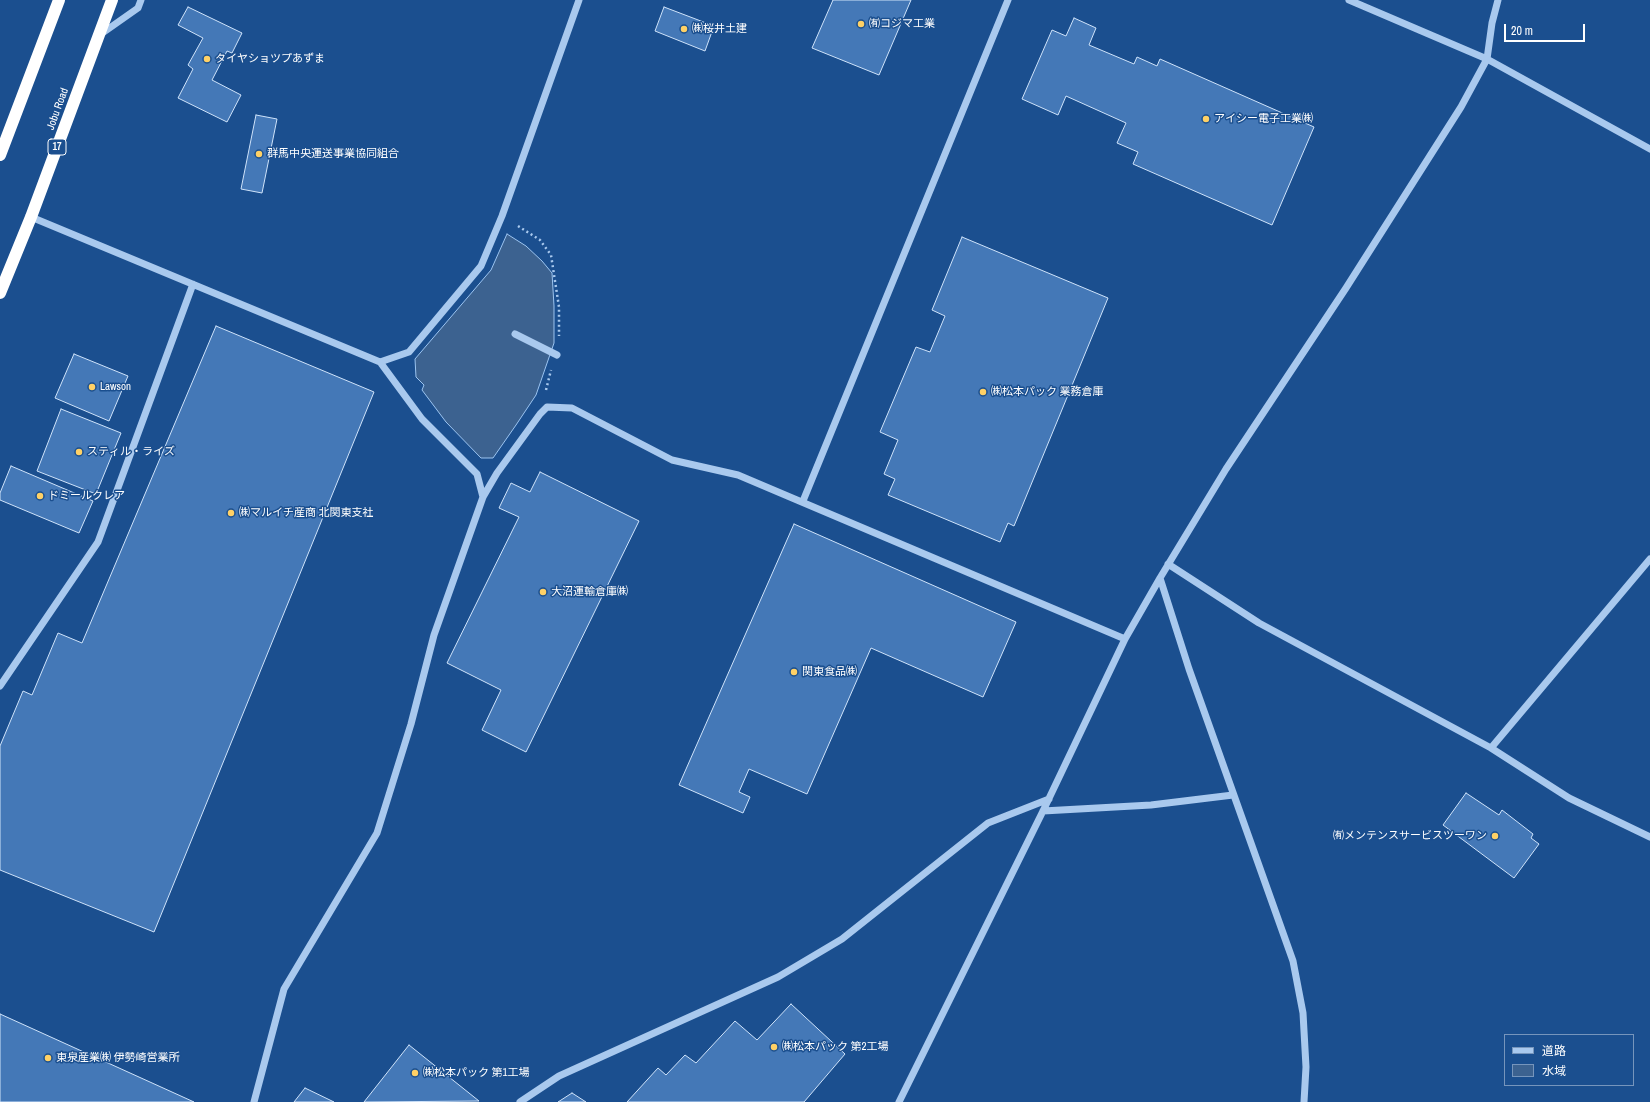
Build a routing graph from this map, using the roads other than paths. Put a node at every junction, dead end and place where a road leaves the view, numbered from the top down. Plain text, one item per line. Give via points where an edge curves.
1 (59, 0) edge
2 (112, 0) edge
3 (141, 0) edge
4 (579, 0) edge
5 (1008, 0) edge
6 (1349, 0) edge
7 (1498, 0) edge
8 (99, 35) junction
9 (1487, 59) junction
10 (1650, 149) edge
11 (0, 155) edge
12 (32, 217) junction
13 (193, 284) junction
14 (0, 293) edge
15 (515, 334) dead end
16 (557, 355) road end
17 (380, 362) junction
18 (483, 497) junction
19 (803, 501) junction
20 (1650, 559) edge
21 (1168, 564) junction
22 (1160, 578) junction
23 (1125, 640) junction
24 (0, 686) edge
25 (1491, 748) junction
26 (1233, 795) junction
27 (1049, 798) junction
28 (1044, 811) junction
29 (1650, 837) edge
30 (254, 1102) edge
31 (520, 1102) edge
32 (899, 1102) edge
33 (1304, 1102) edge

1 - 11 highway
2 - 8 highway, Jobu Road / 17
3 - 8 street via 138,8
4 - 17 street via 502,216 481,266 409,352
5 - 19 street
6 - 9 street
7 - 9 street
8 - 12 highway, Jobu Road / 17
9 - 10 street
9 - 21 street via 1461,107 1346,288 1226,469
12 - 13 street
12 - 14 highway, Jobu Road / 17
13 - 17 street
13 - 24 street via 98,542
15 - 16 street
17 - 18 street via 422,419 477,474
18 - 19 street via 497,473 547,407 572,408 672,460 738,475
18 - 30 street via 434,634 411,724 377,833 284,989
19 - 23 street
20 - 25 street
21 - 22 street
21 - 25 street via 1260,623
22 - 23 street
22 - 26 street via 1188,669
23 - 27 street
25 - 29 street via 1569,798
26 - 28 street via 1151,805
26 - 33 street via 1293,961 1303,1012 1306,1067
27 - 28 street
27 - 31 street via 988,823 842,939 778,977 560,1076
28 - 32 street

